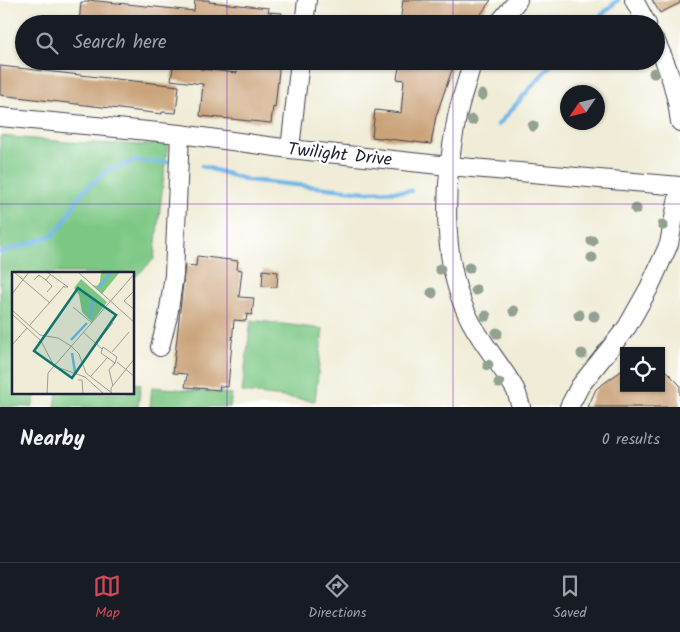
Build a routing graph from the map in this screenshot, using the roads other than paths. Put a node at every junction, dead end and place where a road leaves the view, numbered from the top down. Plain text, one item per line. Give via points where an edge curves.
1 (307, 0) edge
2 (518, 0) edge
3 (634, 0) edge
4 (305, 15) edge
5 (506, 15) edge
6 (642, 15) edge
7 (665, 62) edge
8 (299, 70) edge
9 (470, 70) edge
10 (0, 117) edge
11 (680, 122) edge
12 (180, 134) junction
13 (290, 149) junction
14 (449, 166) junction
15 (680, 187) edge
16 (160, 347) dead end
17 (522, 407) edge
18 (569, 407) edge

1 - 4 street
2 - 5 street
3 - 6 street
7 - 11 street via 674,85
8 - 13 street
9 - 14 street via 456,120
10 - 12 street, Twilight Drive
12 - 13 street, Twilight Drive
12 - 16 street via 174,275
13 - 14 street, Twilight Drive
14 - 15 street, Twilight Drive
14 - 17 street via 447,226 459,297 472,323 516,390
15 - 18 street via 669,244 650,288 627,327 580,386

